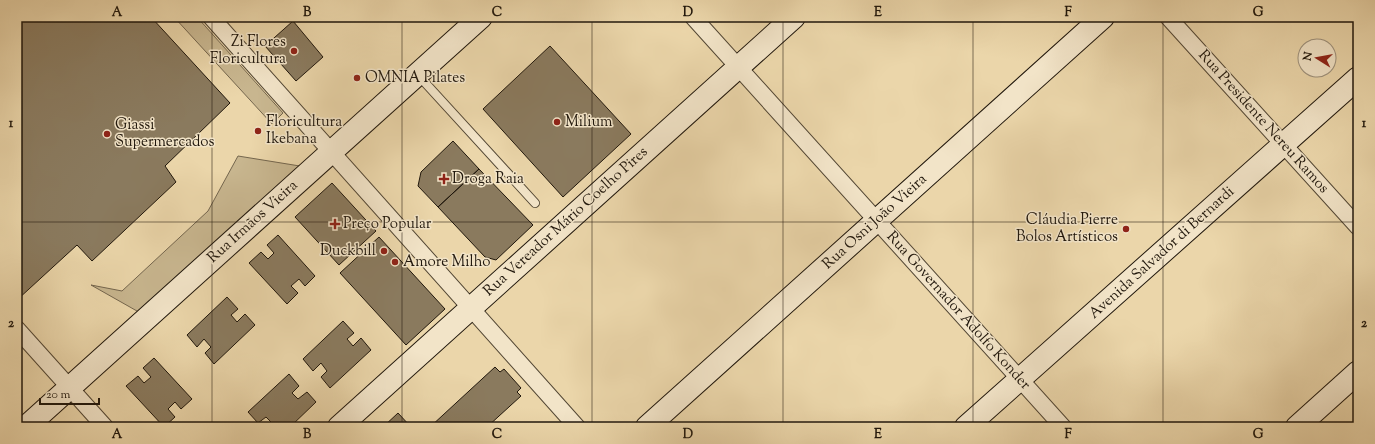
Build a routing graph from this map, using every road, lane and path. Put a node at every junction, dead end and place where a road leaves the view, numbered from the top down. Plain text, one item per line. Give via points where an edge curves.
1 (211, 17) edge
2 (481, 17) edge
3 (693, 17) edge
4 (794, 17) edge
5 (1103, 17) edge
6 (1168, 17) edge
7 (738, 67) junction
8 (417, 75) junction
9 (1358, 78) edge
10 (1284, 145) junction
11 (331, 152) junction
12 (535, 203) dead end
13 (877, 221) junction
14 (1358, 227) edge
15 (470, 308) junction
16 (17, 329) edge
17 (1358, 372) edge
18 (1020, 379) junction
19 (69, 387) junction
20 (26, 427) edge
21 (105, 427) edge
22 (338, 427) edge
23 (577, 427) edge
24 (647, 427) edge
25 (966, 427) edge
26 (1063, 427) edge
27 (1296, 427) edge

1 - 11 street
2 - 8 street, Rua Irmãos Vieira
3 - 7 street, Rua Governador Adolfo Konder
4 - 7 street, Rua Vereador Mário Coelho Pires
5 - 13 street, Rua Osni João Vieira
6 - 10 street, Rua Presidente Nereu Ramos
7 - 13 street, Rua Governador Adolfo Konder
7 - 15 street, Rua Vereador Mário Coelho Pires
8 - 11 street, Rua Irmãos Vieira
8 - 12 lane
9 - 10 street, Avenida Salvador di Bernardi
10 - 14 street, Rua Presidente Nereu Ramos
10 - 18 street, Avenida Salvador di Bernardi
11 - 15 street
11 - 19 street, Rua Irmãos Vieira
13 - 18 street, Rua Governador Adolfo Konder
13 - 24 street, Rua Osni João Vieira
15 - 22 street, Rua Vereador Mário Coelho Pires
15 - 23 street
16 - 19 street
17 - 27 street
18 - 25 street, Avenida Salvador di Bernardi
18 - 26 street, Rua Governador Adolfo Konder
19 - 20 street, Rua Irmãos Vieira
19 - 21 street

